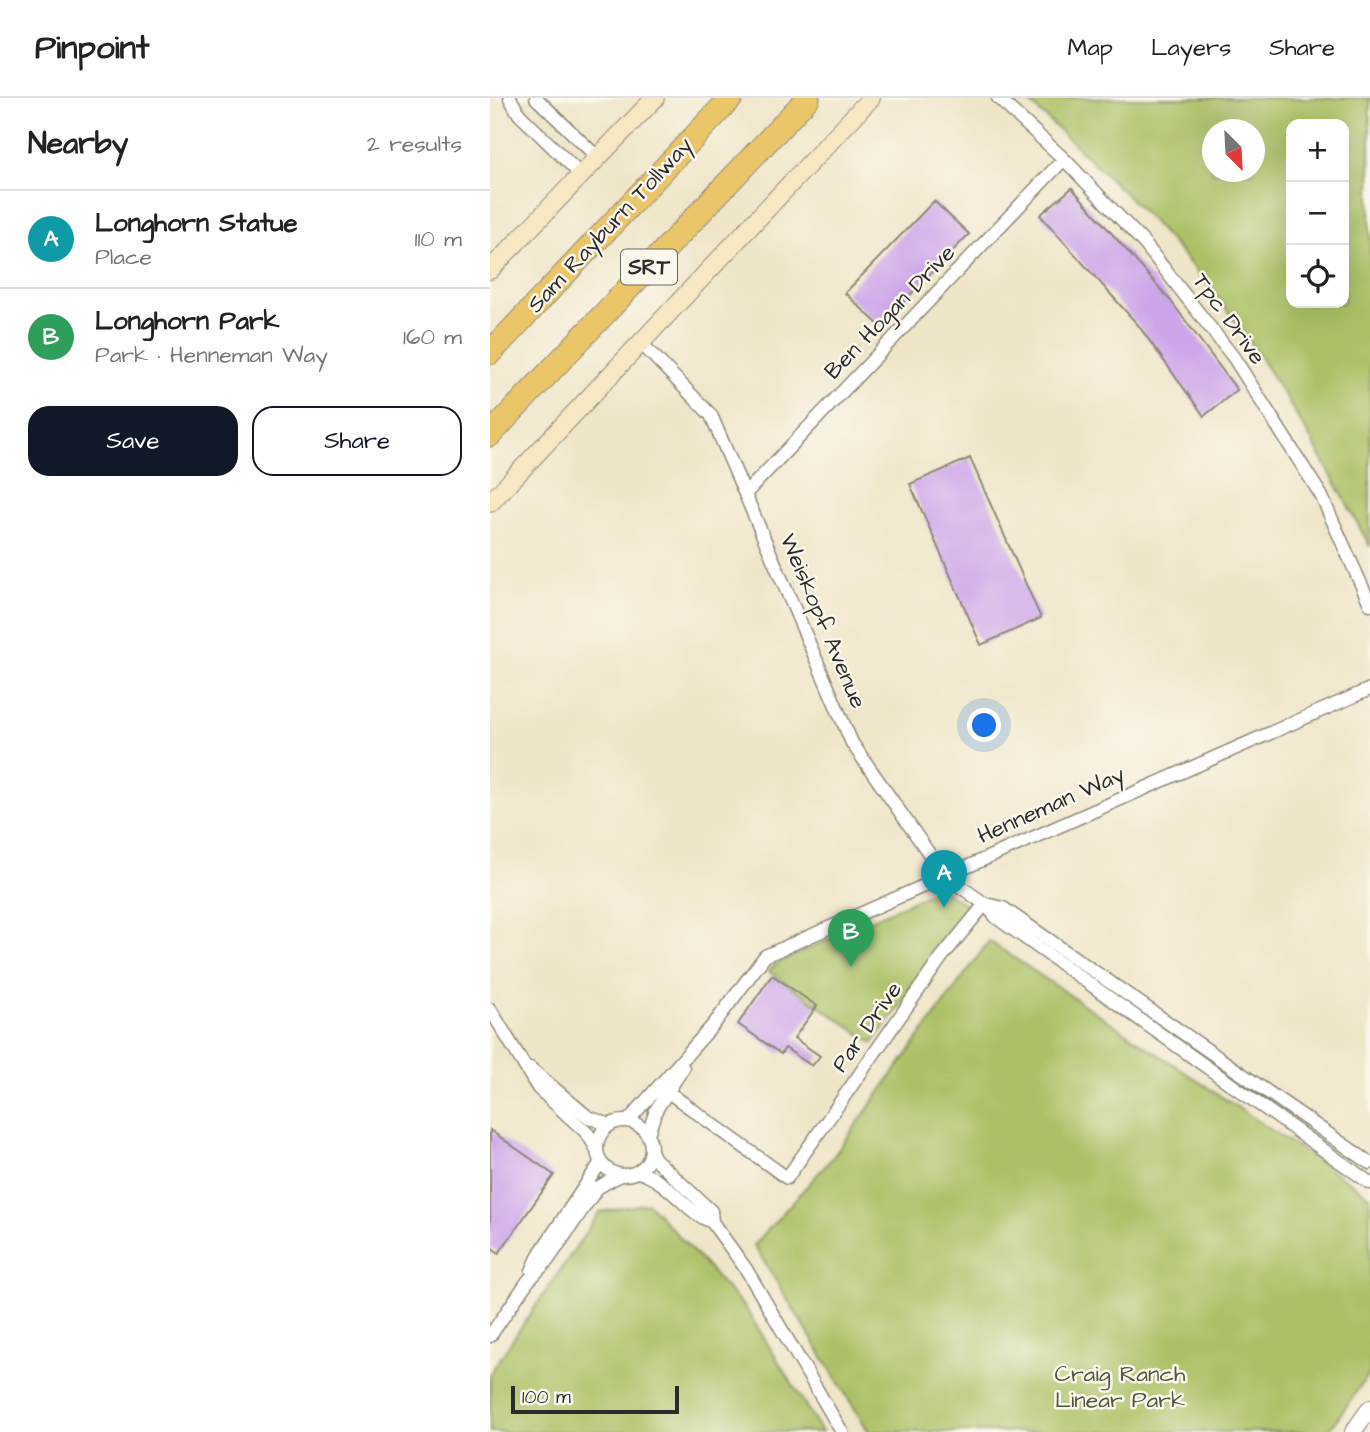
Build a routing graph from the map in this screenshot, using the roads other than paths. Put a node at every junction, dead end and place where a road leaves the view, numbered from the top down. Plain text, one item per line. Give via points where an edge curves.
1 (510, 98) edge
2 (537, 98) edge
3 (655, 98) edge
4 (731, 98) edge
5 (808, 98) edge
6 (871, 98) edge
7 (998, 98) edge
8 (597, 157) junction
9 (1064, 159) junction
10 (580, 174) junction
11 (490, 270) edge
12 (640, 342) junction
13 (490, 353) edge
14 (490, 435) edge
15 (745, 494) junction
16 (490, 503) edge
17 (1370, 604) edge
18 (1370, 688) edge
19 (944, 875) junction
20 (985, 904) junction
21 (490, 1009) edge
22 (704, 1035) junction
23 (527, 1066) junction
24 (668, 1092) junction
25 (628, 1121) junction
26 (610, 1125) junction
27 (648, 1134) junction
28 (651, 1150) junction
29 (599, 1156) junction
30 (1370, 1163) edge
31 (639, 1172) junction
32 (620, 1175) junction
33 (1370, 1184) edge
34 (712, 1222) junction
35 (528, 1280) junction
36 (490, 1336) edge
37 (1370, 1408) edge
38 (842, 1432) edge
39 (1353, 1432) edge

1 - 10 street via 519,114
2 - 8 street
3 - 8 main road
4 - 13 highway, Sam Rayburn Tollway / SRT
5 - 14 highway, SRT
6 - 12 main road
7 - 9 street, Tpc Drive
8 - 10 main road
9 - 15 street, Ben Hogan Drive
9 - 17 street, Tpc Drive via 1144,243 1234,358 1321,495
10 - 11 main road
12 - 15 street, Weiskopf Avenue via 711,415
12 - 16 main road
15 - 19 street, Weiskopf Avenue via 852,743
18 - 19 street, Henneman Way
19 - 20 street, Weiskopf Avenue
19 - 22 street, Henneman Way via 765,956
20 - 24 street, Par Drive via 941,958 787,1178
20 - 30 street via 1003,908
20 - 33 street via 997,918
21 - 23 street
22 - 24 street, Henneman Way
22 - 25 street, Henneman Way
23 - 26 street via 588,1117
23 - 29 street via 538,1088 588,1133
24 - 27 street, Henneman Way
25 - 26 street
25 - 27 street
26 - 29 street via 600,1136
27 - 28 street
28 - 31 street
28 - 34 street via 710,1211
29 - 32 street
29 - 35 street
31 - 32 street
31 - 34 street via 666,1185 701,1218
32 - 35 street via 597,1188 548,1260
34 - 38 street via 746,1269
35 - 36 street
37 - 39 street

